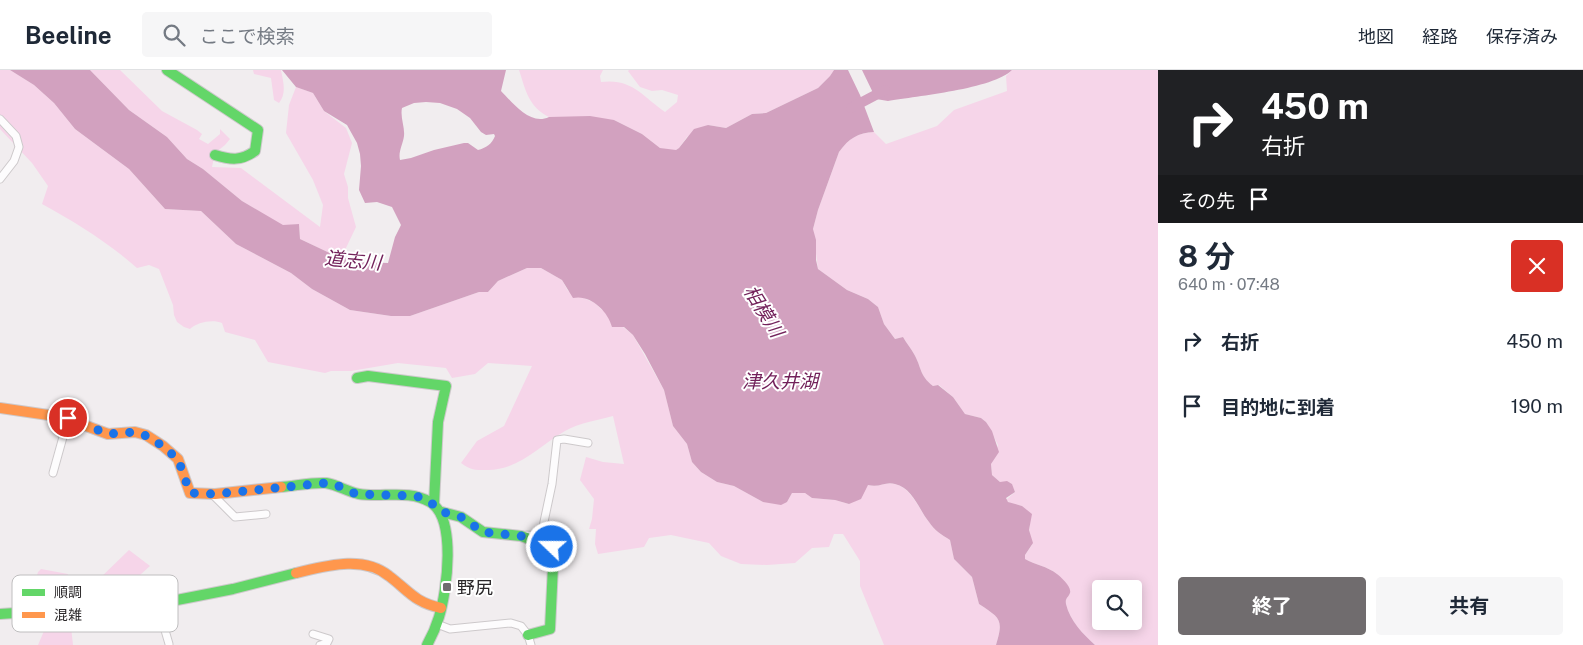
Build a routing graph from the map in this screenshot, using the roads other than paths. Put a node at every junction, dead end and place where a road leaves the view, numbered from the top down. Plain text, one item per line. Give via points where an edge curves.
1 (167, 70) edge
2 (0, 119) edge
3 (216, 155) dead end
4 (0, 179) edge
5 (357, 378) dead end
6 (0, 408) edge
7 (68, 418) junction
8 (588, 443) dead end
9 (53, 473) dead end
10 (212, 494) junction
11 (434, 504) junction
12 (442, 512) junction
13 (266, 514) dead end
14 (521, 536) junction
15 (178, 600) edge
16 (440, 608) junction
17 (437, 624) junction
18 (165, 632) edge
19 (313, 634) dead end
20 (529, 640) edge
21 (169, 644) edge
22 (320, 645) edge
23 (427, 645) edge

1 - 3 street via 258,130 255,151 248,156 237,160
2 - 4 street via 16,136 19,147 14,161
5 - 11 street via 368,376 446,386 437,435
6 - 7 street
7 - 9 street
7 - 10 street via 108,434 135,432 152,438 178,459 190,493
8 - 14 street via 557,440 541,536
10 - 11 street via 326,483 356,494 416,496
10 - 13 street via 234,517
11 - 12 street
12 - 14 street via 461,517 483,532
12 - 16 street via 448,567
14 - 20 street via 552,547 550,629
15 - 16 street via 324,567 366,564 392,576 415,598
16 - 17 street
17 - 20 street via 450,629 511,623 521,626
17 - 23 street
18 - 21 street
19 - 22 street via 329,639

